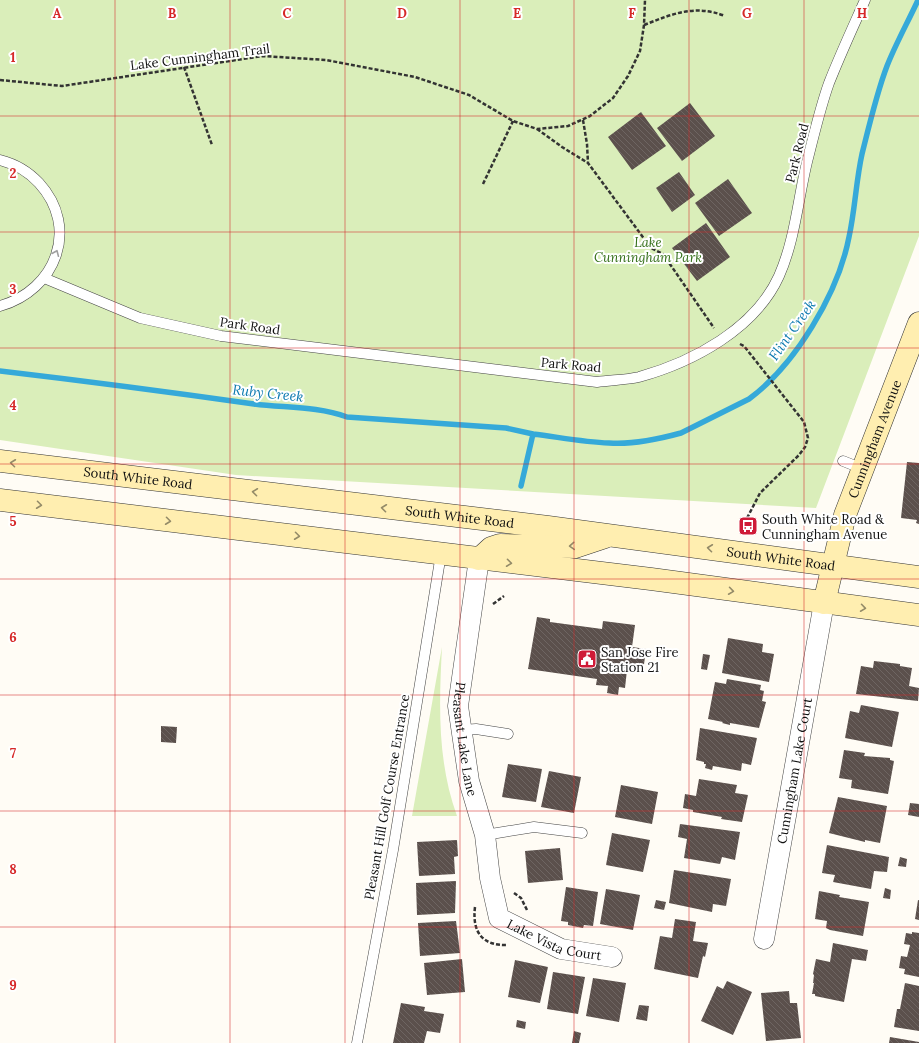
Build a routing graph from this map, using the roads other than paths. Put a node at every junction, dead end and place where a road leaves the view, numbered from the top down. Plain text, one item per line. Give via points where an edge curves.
1 (865, 0) edge
2 (0, 160) edge
3 (44, 278) junction
4 (0, 306) edge
5 (919, 323) edge
6 (0, 461) edge
7 (0, 500) edge
8 (610, 535) junction
9 (441, 554) junction
10 (479, 559) junction
11 (832, 565) junction
12 (919, 577) edge
13 (824, 603) junction
14 (919, 616) edge
15 (462, 730) junction
16 (508, 734) dead end
17 (582, 833) dead end
18 (485, 836) junction
19 (499, 918) joint
20 (764, 939) dead end
21 (612, 957) dead end
22 (357, 1043) edge

1 - 3 lane, Park Road via 823,103 788,250 779,277 752,316 728,337 658,371 637,377 597,382 221,336 140,318
3 -> 2 lane via 58,248 60,231 57,213 49,193 31,174
3 - 4 lane via 25,296
5 - 11 main road, Cunningham Avenue via 853,465
8 -> 6 main road, South White Road
7 -> 9 main road
8 -> 10 main road via 576,547 500,545 490,548
11 -> 8 main road, South White Road
9 - 10 main road
9 - 22 lane, Pleasant Hill Golf Course Entrance via 393,850
10 -> 13 main road
10 - 15 street, Pleasant Lake Lane via 458,706
11 - 12 main road, South White Road
11 - 13 main road, Cunningham Avenue
13 -> 14 main road
13 - 20 street, Cunningham Lake Court
15 - 16 lane via 476,729
15 - 18 street, Pleasant Lake Lane via 469,781
17 - 18 lane via 534,827
18 - 19 street, Pleasant Lake Lane via 490,878
19 - 21 street, Lake Vista Court via 561,949

